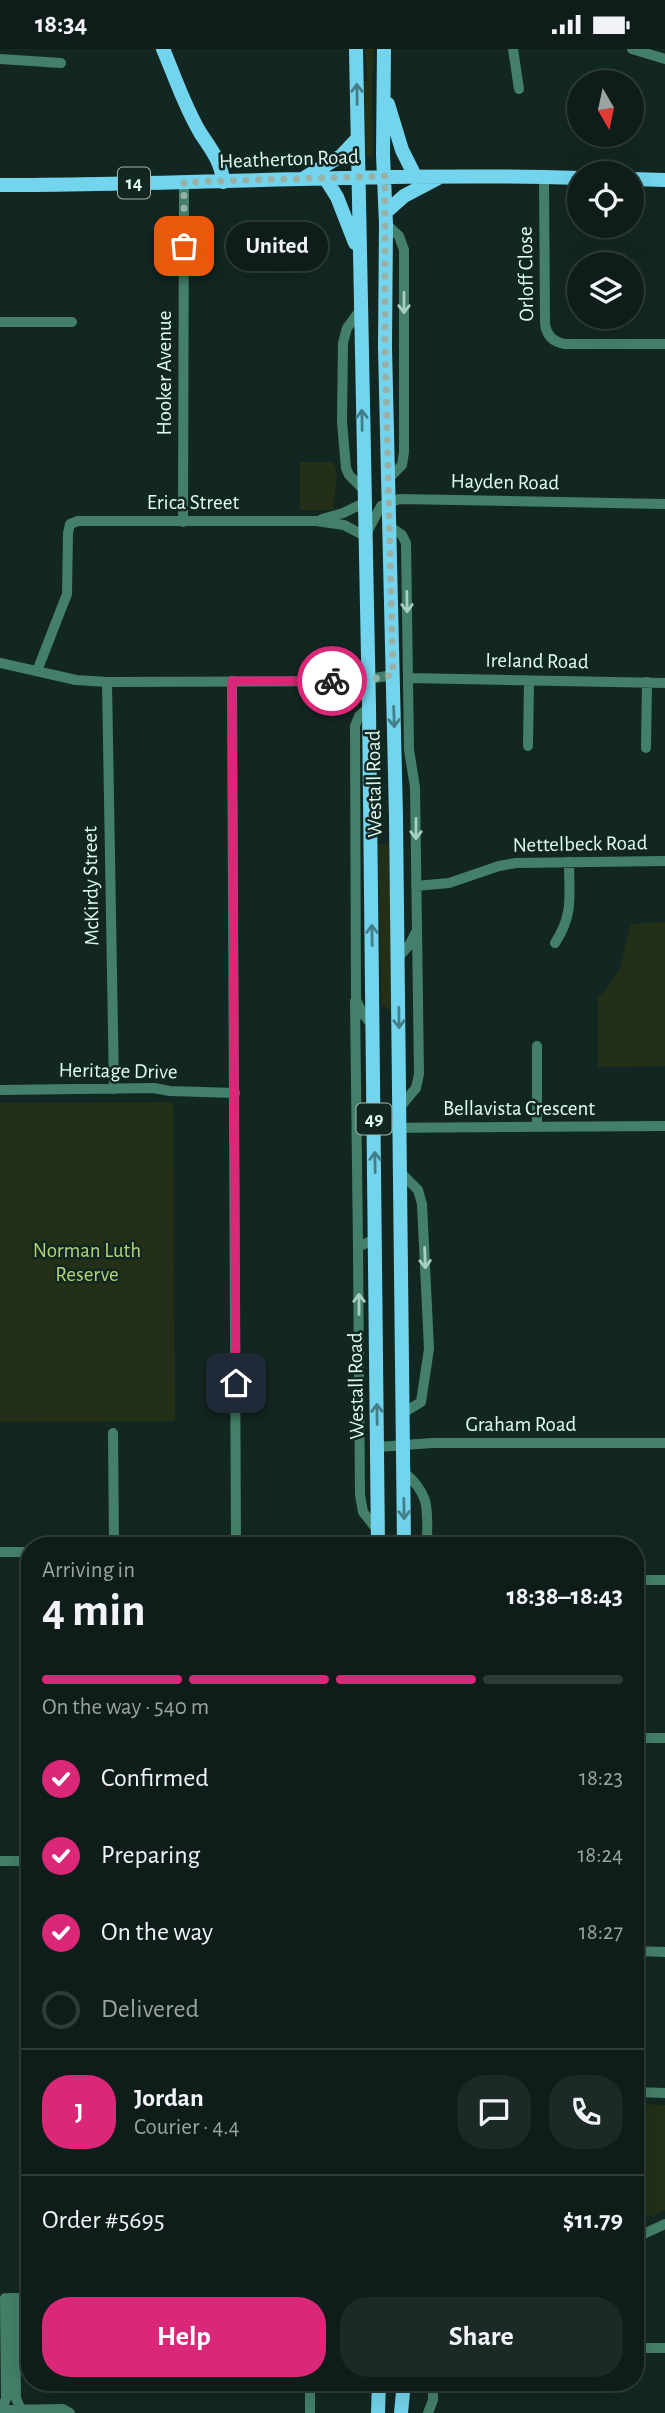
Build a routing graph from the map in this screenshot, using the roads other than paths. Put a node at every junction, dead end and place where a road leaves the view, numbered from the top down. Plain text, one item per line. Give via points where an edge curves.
1 (163, 49) edge
2 (356, 49) edge
3 (384, 49) edge
4 (513, 49) edge
5 (632, 49) edge
6 (0, 59) edge
7 (665, 59) edge
8 (61, 63) dead end
9 (383, 85) junction
10 (519, 89) dead end
11 (357, 139) junction
12 (385, 176) junction
13 (415, 176) junction
14 (442, 176) junction
15 (358, 177) junction
16 (544, 177) junction
17 (325, 178) junction
18 (567, 178) edge
19 (303, 179) junction
20 (644, 179) edge
21 (665, 180) edge
22 (184, 182) junction
23 (217, 182) junction
24 (0, 185) edge
25 (386, 218) junction
26 (359, 254) junction
27 (361, 309) junction
28 (0, 322) edge
29 (72, 322) dead end
30 (665, 344) edge
31 (364, 496) junction
32 (388, 501) junction
33 (665, 504) edge
34 (316, 521) junction
35 (183, 522) junction
36 (365, 536) junction
37 (0, 663) edge
38 (37, 671) junction
39 (400, 677) junction
40 (368, 680) junction
41 (232, 681) junction
42 (529, 681) junction
43 (107, 682) junction
44 (647, 682) junction
45 (665, 683) edge
46 (369, 707) junction
47 (528, 746) dead end
48 (646, 748) dead end
49 (665, 861) edge
50 (569, 862) junction
51 (416, 886) junction
52 (417, 929) junction
53 (555, 943) dead end
54 (398, 958) junction
55 (356, 1000) junction
56 (373, 1025) junction
57 (537, 1046) dead end
58 (114, 1089) junction
59 (0, 1090) edge
60 (235, 1093) junction
61 (400, 1107) junction
62 (665, 1126) edge
63 (537, 1127) junction
64 (374, 1128) junction
65 (401, 1128) junction
66 (401, 1173) junction
67 (401, 1201) junction
68 (376, 1202) junction
69 (375, 1239) junction
70 (358, 1247) junction
71 (403, 1413) junction
72 (113, 1433) dead end
73 (665, 1443) edge
74 (403, 1445) junction
75 (378, 1447) junction
76 (404, 1472) junction
77 (114, 1537) edge
78 (236, 1537) edge
79 (377, 1537) edge
80 (378, 1537) edge
81 (404, 1537) edge
82 (427, 1537) edge
83 (0, 1552) edge
84 (21, 1552) edge
85 (644, 1580) edge
86 (665, 1580) edge
87 (644, 1738) edge
88 (665, 1738) edge
89 (0, 1861) edge
90 (21, 1861) edge
91 (644, 1951) edge
92 (665, 1951) edge
93 (644, 2092) edge
94 (665, 2093) edge
95 (665, 2224) edge
96 (644, 2234) edge
97 (7, 2298) edge
98 (665, 2348) edge
99 (644, 2349) edge
100 (7, 2357) edge
101 (310, 2391) edge
102 (379, 2391) edge
103 (403, 2391) edge
104 (433, 2391) edge
105 (0, 2410) edge
106 (22, 2410) junction
107 (70, 2413) edge
108 (310, 2413) edge
109 (378, 2413) edge
110 (401, 2413) edge
111 (428, 2413) edge

1 - 23 main road via 201,133
11 -> 2 main road, 49
3 - 9 main road, 49
4 - 10 street
5 - 7 street
6 - 8 street
9 - 12 main road, 49
9 - 13 main road via 402,151
11 - 15 main road, 49
11 - 19 main road via 341,156
12 - 13 main road, Heatherton Road / 14
12 - 15 main road, Heatherton Road / 14
12 - 25 main road, Westall Road / 49
13 - 14 main road, Heatherton Road / 14
14 - 16 main road, Heatherton Road / 14
14 - 25 main road via 404,196
15 - 17 main road, Heatherton Road / 14
15 - 26 main road, Westall Road / 49
16 - 18 main road, Heatherton Road / 14
16 - 30 street, Orloff Close via 545,323 549,335 565,344
17 - 19 main road, Heatherton Road / 14
17 - 26 main road via 344,211
19 - 23 main road, Heatherton Road / 14
20 - 21 main road
22 - 23 main road, Heatherton Road / 14
22 - 24 main road, Heatherton Road / 14
22 - 35 street, Hooker Avenue
25 -> 32 main road, Westall Road / 49
26 - 27 main road, Westall Road / 49
31 -> 27 main road, Westall Road / 49
27 - 31 street, Westall Road via 343,343 342,422 346,468
28 - 29 street
31 - 34 street, Erica Street via 343,513
31 - 36 main road, Westall Road / 49
32 - 33 street, Hayden Road
32 - 36 street via 377,510
32 -> 39 main road, Westall Road / 49
34 - 35 street, Erica Street
34 - 36 street, Erica Street
35 - 38 street, Erica Street via 70,524 67,594
36 - 40 main road, Westall Road / 49
37 - 38 street, Ireland Road
38 - 43 street, Ireland Road
39 - 40 street, Ireland Road
39 - 42 street, Ireland Road
39 -> 51 street, Westall Road via 415,787
39 -> 54 main road, Westall Road / 49
40 - 41 street, Ireland Road
40 - 46 main road, Westall Road / 49
41 - 43 street, Ireland Road
41 - 60 street
42 - 44 street, Ireland Road
42 - 47 street
43 - 58 street, McKirdy Street
44 - 45 street, Ireland Road
44 - 48 street
46 - 55 street, Westall Road via 354,730
56 -> 46 main road, Westall Road / 49
49 - 50 street, Nettelbeck Road
50 - 51 street, Nettelbeck Road via 516,863 449,883
50 - 53 street via 569,916
51 - 52 street, Westall Road
52 - 54 street
52 - 61 street, Westall Road via 418,1080
54 -> 61 main road, Westall Road / 49
55 - 56 street
55 - 70 street, Westall Road
56 - 64 main road, Westall Road / 49
57 - 63 street
58 - 59 street, Heritage Drive
58 - 60 street, Heritage Drive
60 - 78 street
61 - 65 main road, Westall Road / 49
62 - 63 street, Bellavista Crescent
63 - 65 street, Bellavista Crescent
64 - 65 street, Bellavista Crescent
68 -> 64 main road, Westall Road / 49
65 - 66 main road, Westall Road / 49
66 - 67 main road, Westall Road / 49
66 -> 71 street via 418,1190 422,1203 429,1349 421,1402
67 - 68 main road
67 - 71 main road, Westall Road / 49
68 - 69 main road, Westall Road / 49
69 - 70 street
75 -> 69 main road, Westall Road / 49
79 -> 70 street, Westall Road via 363,1512 360,1495
71 - 74 main road, Westall Road / 49
72 - 77 street
73 - 74 street, Graham Road
74 - 75 street, Graham Road
74 - 76 main road, Westall Road / 49
75 - 80 main road, Westall Road / 49
76 -> 81 main road, Westall Road / 49
76 - 82 street via 421,1489 427,1508
83 - 84 street
85 - 86 street
87 - 88 street
89 - 90 street
91 - 92 street
93 - 94 street
95 - 96 street
97 - 100 street
98 - 99 street
100 - 105 street via 6,2399
100 - 106 street
101 - 108 street
102 - 109 main road
103 - 110 main road
104 - 111 street
105 - 106 street
106 - 107 street via 63,2409

